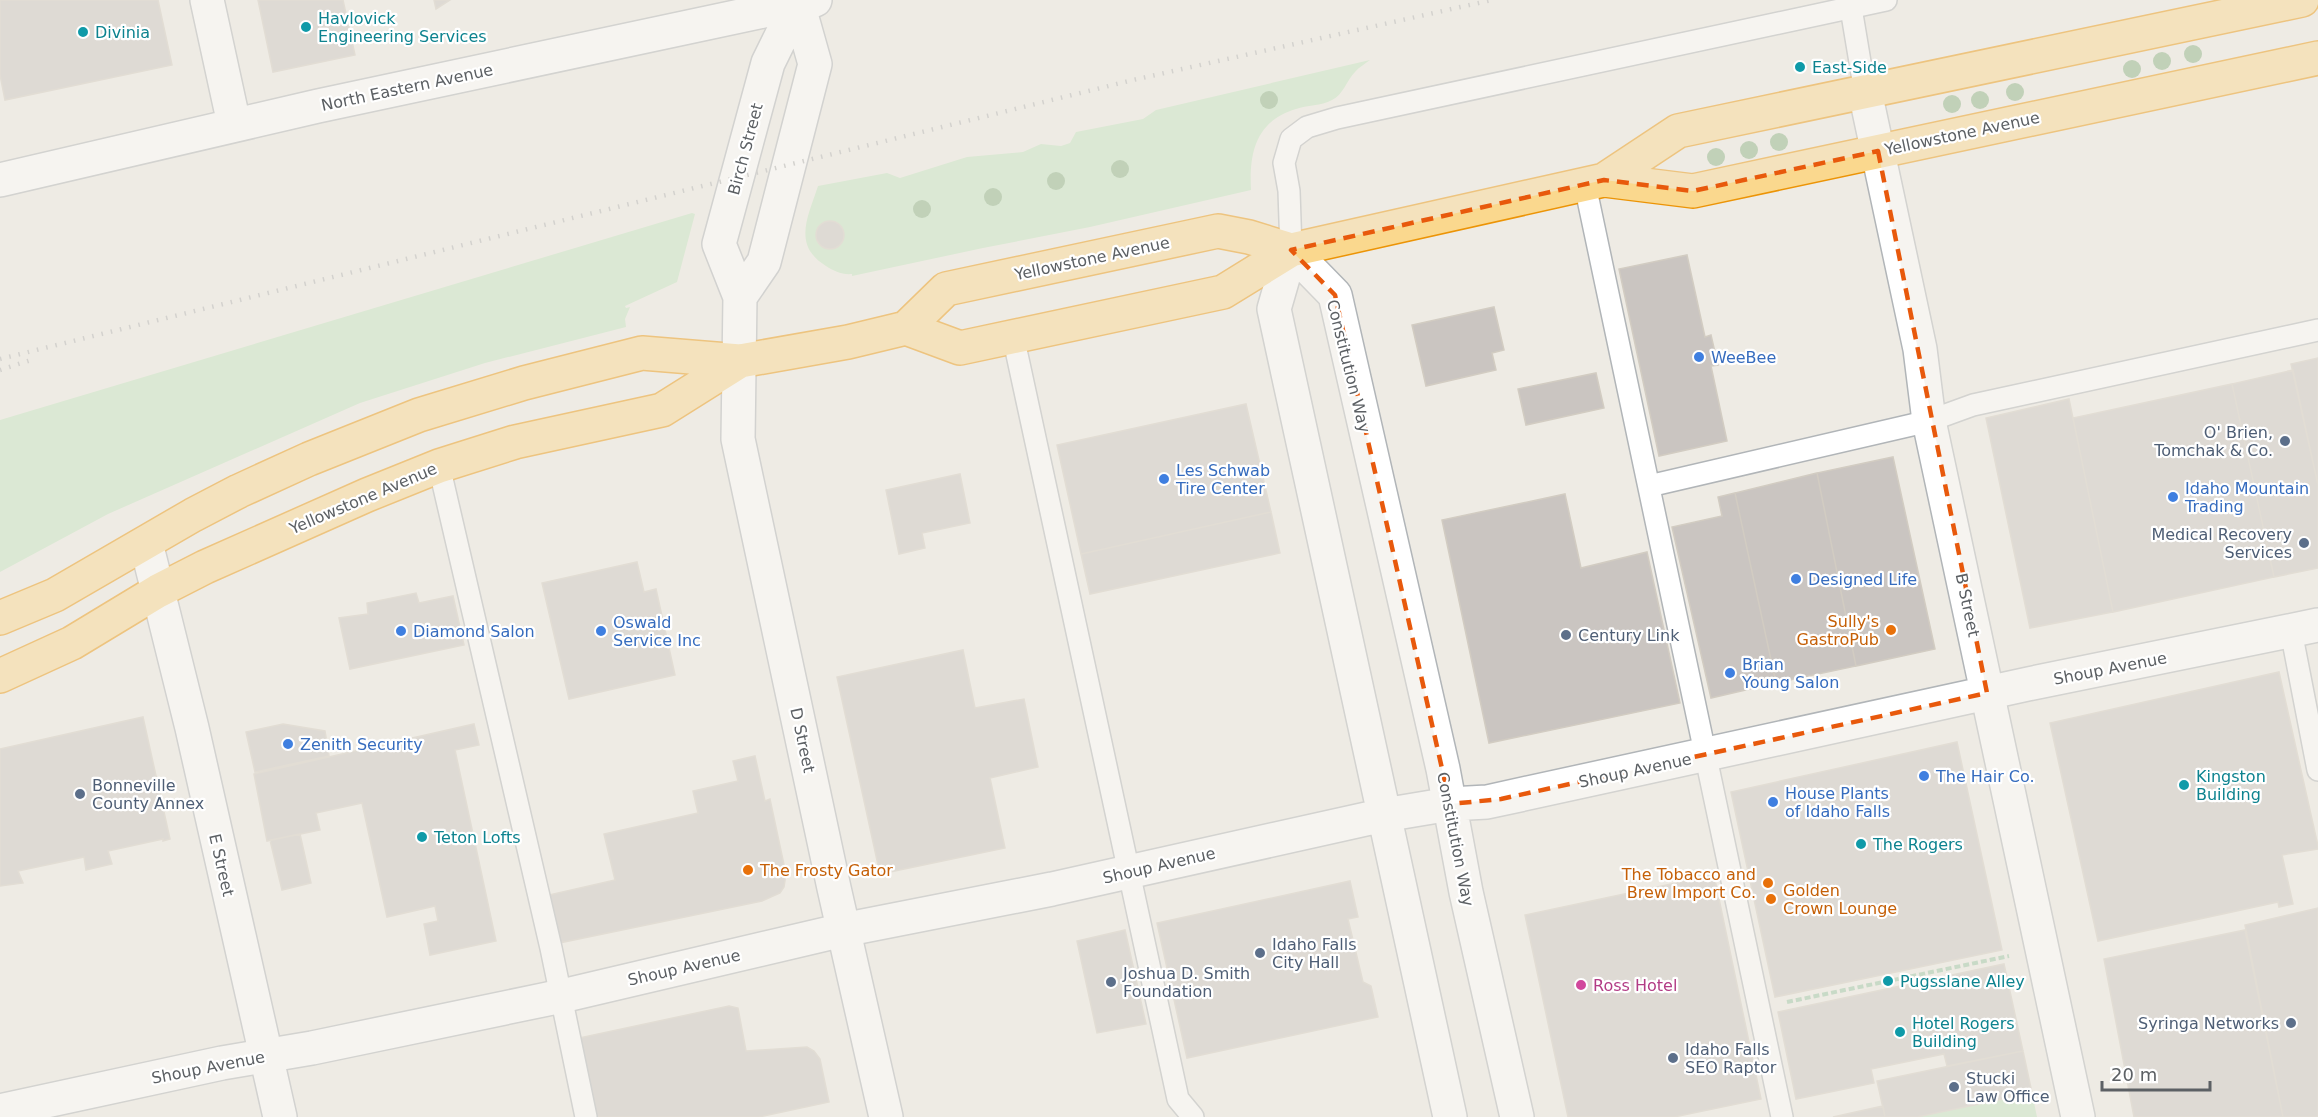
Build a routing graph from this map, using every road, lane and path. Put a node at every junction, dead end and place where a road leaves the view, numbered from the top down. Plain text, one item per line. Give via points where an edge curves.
1 (207, 0) edge
2 (1886, 0) edge
3 (2302, 0) edge
4 (803, 1) edge
5 (1851, 8) junction
6 (2318, 58) edge
7 (1865, 92) junction
8 (234, 124) junction
9 (1878, 151) junction
10 (0, 180) edge
11 (1595, 183) junction
12 (1292, 250) junction
13 (740, 297) junction
14 (906, 328) junction
15 (2318, 330) edge
16 (1013, 336) junction
17 (740, 361) junction
18 (1929, 421) junction
19 (439, 466) junction
20 (1649, 486) junction
21 (146, 543) junction
22 (158, 591) junction
23 (0, 618) edge
24 (2304, 628) edge
25 (0, 676) edge
26 (1987, 693) junction
27 (1707, 755) junction
28 (2318, 770) edge
29 (1450, 804) junction
30 (1384, 815) junction
31 (1130, 872) junction
32 (843, 930) junction
33 (2010, 956) dead end
34 (562, 996) junction
35 (1759, 1008) junction
36 (265, 1055) junction
37 (0, 1111) edge
38 (280, 1117) edge
39 (586, 1117) edge
40 (886, 1117) edge
41 (1193, 1117) edge
42 (1450, 1117) edge
43 (1517, 1117) edge
44 (1782, 1117) edge
45 (2078, 1117) edge

1 - 8 street
2 - 5 lane
3 - 7 highway, Yellowstone Avenue
4 - 8 street, North Eastern Avenue
4 - 13 street via 816,64 764,262
4 - 13 street, Birch Street via 768,63 719,244
5 - 7 lane
5 - 12 lane via 1307,127 1291,139 1284,163 1290,191
6 - 9 highway, Yellowstone Avenue
7 - 9 street, B Street
7 - 11 highway, Yellowstone Avenue via 1678,131
8 - 10 street, North Eastern Avenue
9 - 11 highway, Yellowstone Avenue via 1693,191
9 - 18 street, B Street via 1920,349
11 - 12 highway, Yellowstone Avenue
11 - 20 lane
12 - 14 highway, Yellowstone Avenue via 1218,231 946,290
12 - 16 highway, Yellowstone Avenue via 1222,292
12 - 29 street, Constitution Way via 1335,295
12 - 30 street via 1274,309
13 - 17 street, Birch Street
14 - 16 highway, Yellowstone Avenue via 960,348
14 - 17 highway, Yellowstone Avenue
15 - 18 lane via 1973,405
16 - 31 lane
17 - 19 highway, Yellowstone Avenue via 662,410 515,442
17 - 21 highway, Yellowstone Avenue via 642,353 419,415 239,491
17 - 32 street, D Street via 738,439
18 - 20 lane
18 - 26 street, B Street
19 - 22 highway, Yellowstone Avenue via 239,551
19 - 34 lane
20 - 27 lane
21 - 22 street, E Street
21 - 23 highway, Yellowstone Avenue via 55,595
22 - 25 highway, Yellowstone Avenue via 72,643
22 - 36 street, E Street
24 - 26 street, Shoup Avenue
24 - 28 lane
26 - 27 street, Shoup Avenue
26 - 45 street, B Street
27 - 29 street, Shoup Avenue via 1486,802
27 - 35 lane
29 - 30 street, Shoup Avenue
29 - 43 street, Constitution Way
30 - 31 street, Shoup Avenue
30 - 42 street
31 - 32 street, Shoup Avenue
31 - 41 lane via 1178,1099
32 - 34 street, Shoup Avenue
32 - 40 street, D Street
33 - 35 path
34 - 36 street, Shoup Avenue
34 - 39 lane
35 - 44 lane
36 - 37 street, Shoup Avenue
36 - 38 street, E Street

